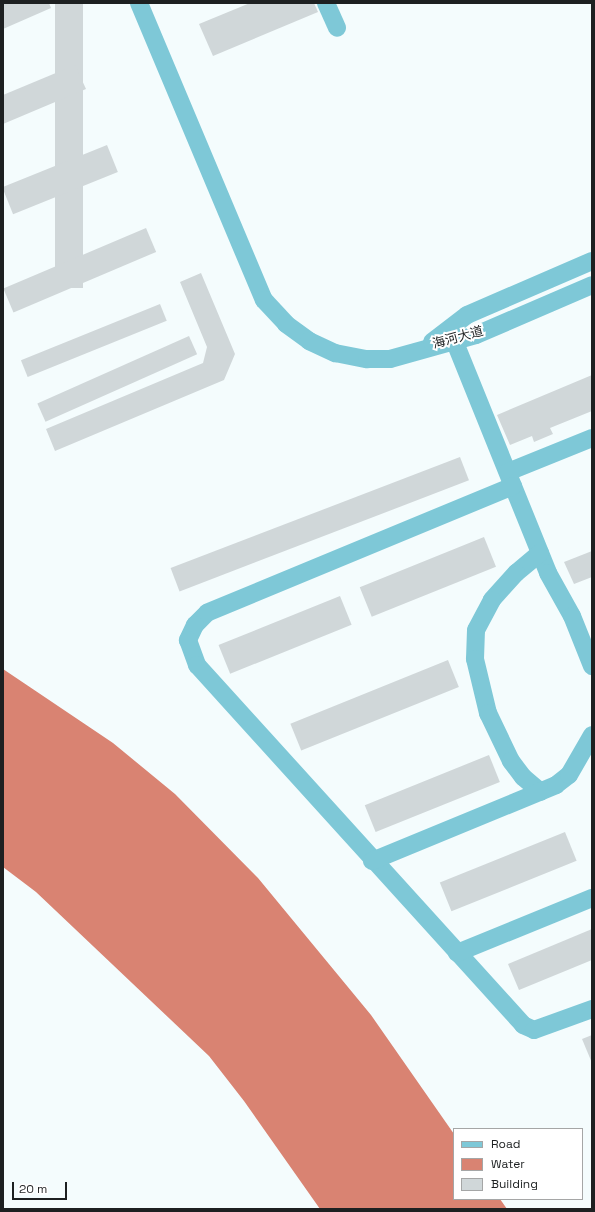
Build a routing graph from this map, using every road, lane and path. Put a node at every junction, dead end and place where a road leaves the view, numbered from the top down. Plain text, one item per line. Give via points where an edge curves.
1 (139, 3) edge
2 (326, 3) edge
3 (337, 28) dead end
4 (592, 261) edge
5 (592, 285) edge
6 (454, 340) junction
7 (427, 347) junction
8 (592, 438) edge
9 (510, 479) junction
10 (540, 553) junction
11 (592, 666) edge
12 (592, 734) edge
13 (541, 792) junction
14 (372, 861) junction
15 (592, 898) edge
16 (457, 953) junction
17 (592, 1009) edge

1 - 7 street via 264,300 286,324 309,341 335,353 367,359 390,359
2 - 3 street
4 - 7 street, 海河大道 via 467,315
5 - 6 street, 海河大道 via 476,335
6 - 7 street, 海河大道
6 - 9 street
8 - 9 street
9 - 10 street
9 - 14 street via 207,613 195,625 188,640 197,665
10 - 11 street via 572,616
10 - 13 street via 516,573 492,600 476,630 475,659 488,713 511,761 523,777
12 - 13 street via 569,774 556,785
13 - 14 street
14 - 16 street
15 - 16 street
16 - 17 street via 523,1025 534,1030

